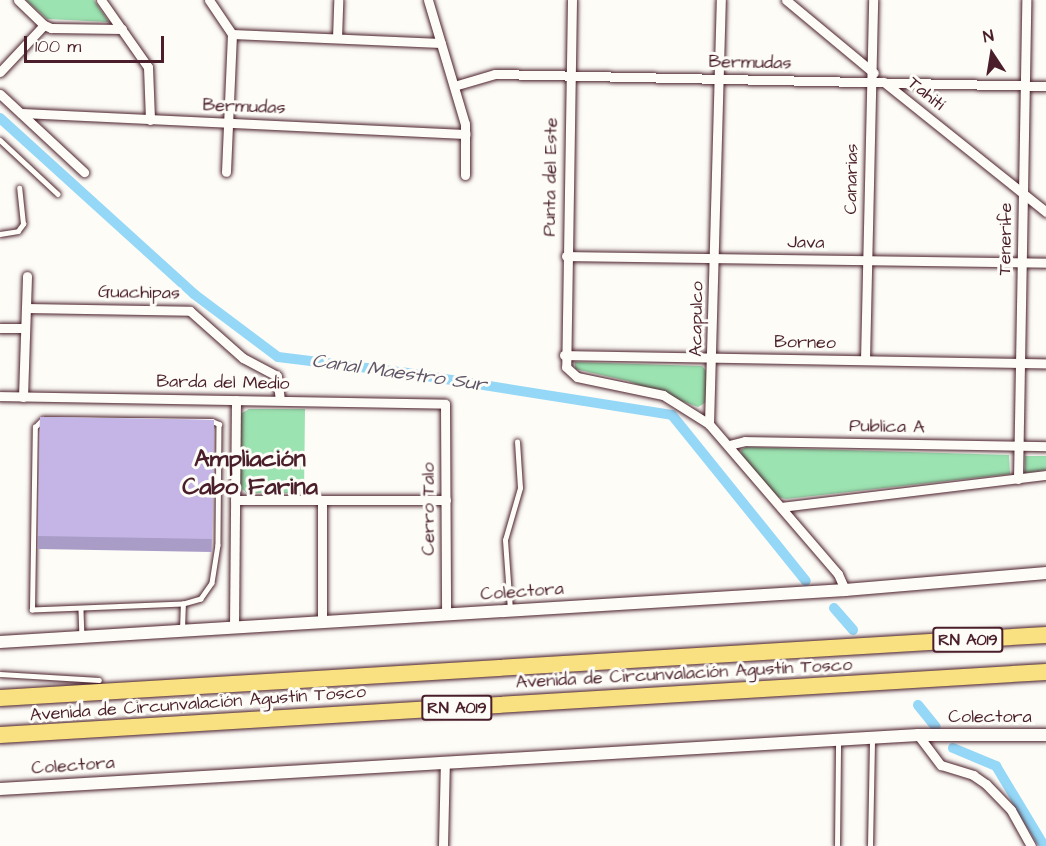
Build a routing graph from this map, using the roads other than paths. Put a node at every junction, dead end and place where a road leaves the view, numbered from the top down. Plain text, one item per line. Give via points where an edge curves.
1 (18, 0) edge
2 (101, 0) edge
3 (210, 0) edge
4 (338, 0) edge
5 (428, 0) edge
6 (572, 0) edge
7 (721, 0) edge
8 (786, 0) edge
9 (873, 0) edge
10 (1026, 0) edge
11 (44, 25) junction
12 (122, 29) junction
13 (232, 34) junction
14 (337, 38) junction
15 (441, 43) junction
16 (871, 71) junction
17 (0, 72) edge
18 (570, 76) junction
19 (719, 79) junction
20 (871, 82) junction
21 (885, 83) junction
22 (454, 86) junction
23 (1024, 86) junction
24 (1046, 86) edge
25 (0, 94) edge
26 (21, 113) junction
27 (150, 120) junction
28 (227, 123) junction
29 (466, 134) junction
30 (0, 140) edge
31 (84, 172) dead end
32 (226, 172) dead end
33 (465, 175) dead end
34 (19, 188) dead end
35 (1023, 193) junction
36 (58, 194) dead end
37 (1046, 212) edge
38 (0, 234) edge
39 (566, 256) junction
40 (715, 258) junction
41 (867, 261) junction
42 (1022, 263) junction
43 (1046, 263) edge
44 (27, 276) dead end
45 (26, 308) junction
46 (0, 328) edge
47 (25, 328) junction
48 (564, 355) junction
49 (713, 358) junction
50 (865, 360) junction
51 (1020, 363) junction
52 (1046, 363) edge
53 (0, 396) edge
54 (23, 397) junction
55 (280, 399) junction
56 (236, 400) junction
57 (445, 404) joint
58 (709, 424) junction
59 (517, 442) dead end
60 (729, 445) junction
61 (1019, 446) junction
62 (1046, 446) edge
63 (1046, 475) edge
64 (1018, 479) junction
65 (235, 500) junction
66 (322, 500) junction
67 (446, 500) junction
68 (781, 507) junction
69 (1046, 573) edge
70 (845, 590) junction
71 (183, 604) junction
72 (81, 610) junction
73 (510, 610) junction
74 (447, 614) junction
75 (322, 622) junction
76 (234, 627) junction
77 (1046, 628) edge
78 (182, 630) junction
79 (1046, 635) edge
80 (82, 637) junction
81 (955, 640) junction
82 (0, 642) edge
83 (1046, 673) edge
84 (0, 674) edge
85 (99, 680) dead end
86 (0, 699) edge
87 (93, 730) junction
88 (0, 735) edge
89 (918, 735) junction
90 (1046, 735) edge
91 (872, 738) junction
92 (838, 739) junction
93 (0, 746) edge
94 (445, 761) junction
95 (0, 789) edge
96 (443, 846) edge
97 (837, 846) edge
98 (870, 846) edge
99 (1031, 846) edge

1 - 11 street
2 - 12 street
3 - 13 street
4 - 14 street
5 - 15 street
6 - 18 street, Punta del Este
7 - 19 street, Acapulco
8 - 16 street, Tahití
9 - 16 street, Canarias
10 - 23 street, Tenerife
11 - 12 street via 111,32
11 - 17 street
12 - 27 street via 148,67
13 - 14 street
13 - 28 street
14 - 15 street
15 - 22 street
16 - 20 street, Canarias
16 - 21 street, Tahití
18 - 19 street, Bermudas
18 - 22 street, Bermudas via 495,74
18 - 39 street, Punta del Este
19 - 20 street, Bermudas
19 - 40 street, Acapulco
20 - 21 street, Bermudas
20 - 41 street, Canarias
21 - 23 street, Bermudas
21 - 35 street, Tahití
22 - 29 street
23 - 24 street, Bermudas
23 - 35 street, Tenerife
25 - 26 street
26 - 27 street, Bermudas
26 - 31 street
27 - 28 street, Bermudas
28 - 29 street, Bermudas
28 - 32 street
29 - 33 street
30 - 36 lane
34 - 38 lane via 23,224 18,231
35 - 37 street, Tahití
35 - 42 street, Tenerife
39 - 40 street, Java
39 - 48 street, Punta del Este
40 - 41 street, Java
40 - 49 street, Acapulco
41 - 42 street, Java
41 - 50 street, Canarias
42 - 43 street, Java
42 - 51 street, Tenerife
44 - 45 street
45 - 47 street
45 - 55 street, Guachipas via 190,311 243,358 277,376
46 - 47 street
47 - 54 street
48 - 49 street, Borneo
48 - 58 street via 566,367 577,377 663,395
49 - 50 street, Borneo
49 - 58 street, Acapulco
50 - 51 street, Borneo
51 - 52 street, Borneo
51 - 61 street, Tenerife
53 - 54 street, Barda del Medio
54 - 56 street, Barda del Medio
55 - 56 street, Barda del Medio
55 - 57 street, Barda del Medio
56 - 65 street
57 - 67 street, Cerro Talo
58 - 60 street
59 - 73 lane via 520,488 505,540
60 - 61 street, Publica A via 745,441
60 - 68 street
61 - 62 street, Publica A
61 - 64 street, Tenerife
63 - 64 street
64 - 68 street
65 - 66 street
65 - 76 street
66 - 67 street
66 - 75 street
67 - 74 street, Cerro Talo
68 - 70 street via 838,574
69 - 70 street, Colectora
70 - 73 street, Colectora
71 - 72 lane
71 - 72 lane via 206,594 216,564 219,424 43,419 35,427 31,607 36,612
71 - 78 lane
72 - 80 lane
73 - 74 street, Colectora
74 - 75 street, Colectora
75 - 76 street, Colectora
76 - 78 street, Colectora
77 - 81 highway
78 - 80 street, Colectora
79 - 81 highway, Avenida de Circunvalación Agustín Tosco / RN A019
80 - 82 street, Colectora
81 - 86 highway, Avenida de Circunvalación Agustín Tosco / RN A019
83 - 87 highway, Avenida de Circunvalación Agustín Tosco / RN A019
84 - 85 lane
87 - 88 highway, Avenida de Circunvalación Agustín Tosco / RN A019
87 - 93 highway
89 - 90 street, Colectora
89 - 91 street, Colectora
89 - 99 street via 941,765 973,775 986,784 1011,810
91 - 92 street, Colectora
91 - 98 lane
92 - 94 street, Colectora
92 - 97 lane
94 - 95 street, Colectora
94 - 96 street

